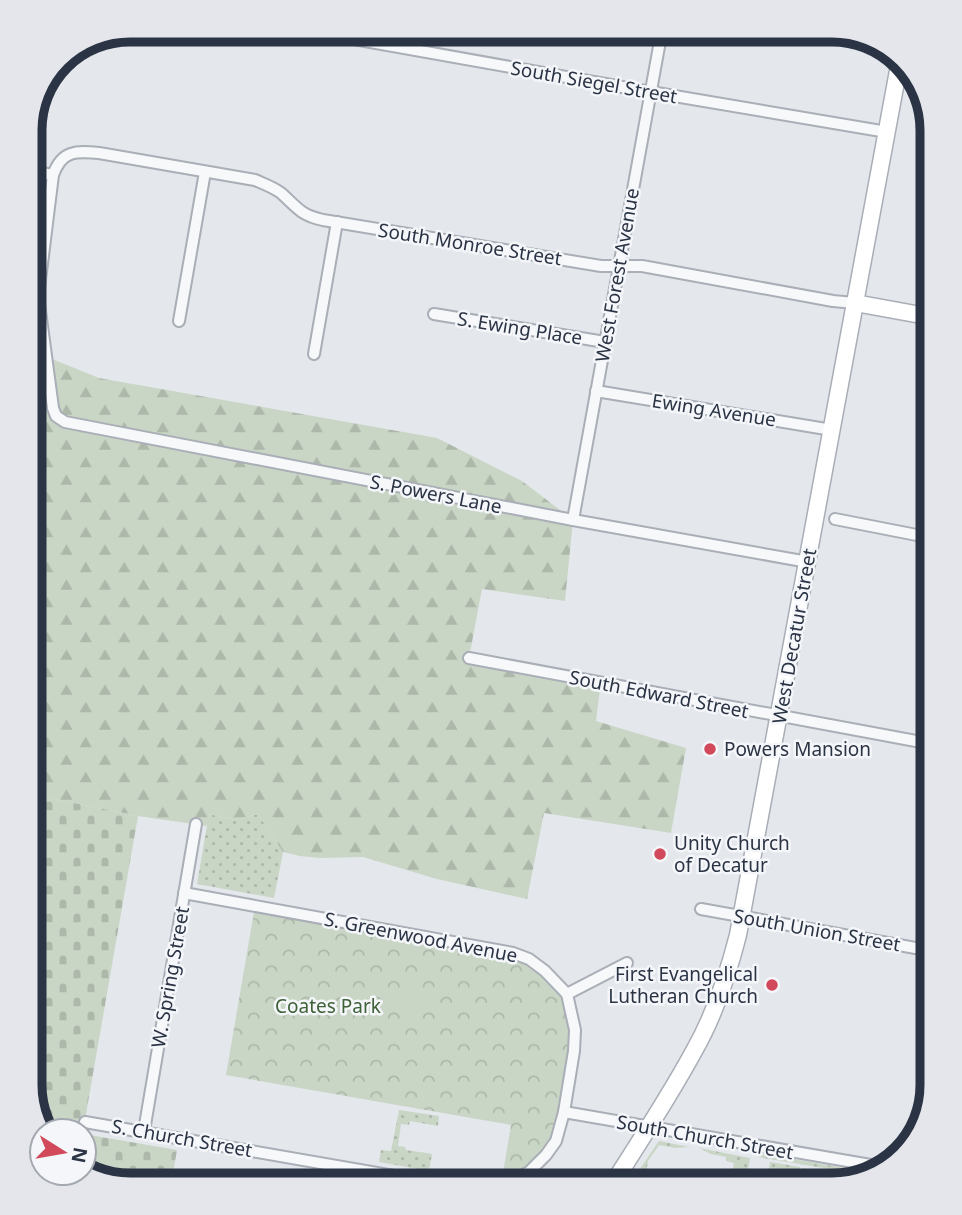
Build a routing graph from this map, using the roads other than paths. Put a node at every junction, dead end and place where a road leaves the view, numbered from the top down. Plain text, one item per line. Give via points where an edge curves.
1 (370, 42) edge
2 (660, 42) edge
3 (898, 72) edge
4 (651, 92) junction
5 (887, 132) junction
6 (205, 172) junction
7 (42, 173) edge
8 (53, 175) junction
9 (337, 222) junction
10 (42, 264) edge
11 (619, 265) junction
12 (855, 303) junction
13 (435, 314) dead end
14 (920, 315) edge
15 (178, 321) dead end
16 (42, 328) edge
17 (605, 342) junction
18 (314, 354) dead end
19 (596, 391) junction
20 (832, 430) junction
21 (835, 519) dead end
22 (573, 520) junction
23 (920, 536) edge
24 (808, 562) junction
25 (469, 658) dead end
26 (779, 716) junction
27 (920, 742) edge
28 (196, 824) dead end
29 (184, 893) junction
30 (701, 909) dead end
31 (743, 918) junction
32 (920, 949) edge
33 (627, 963) dead end
34 (567, 995) junction
35 (564, 1112) junction
36 (98, 1124) edge
37 (648, 1128) junction
38 (144, 1131) junction
39 (871, 1164) edge
40 (379, 1173) edge
41 (527, 1173) edge
42 (620, 1173) edge

1 - 4 street, South Siegel Street
2 - 4 street, West Forest Avenue
3 - 5 street, West Decatur Street
4 - 5 street, South Siegel Street
4 - 11 street, West Forest Avenue
5 - 12 street, West Decatur Street
6 - 8 street, South Monroe Street via 82,152 61,159
6 - 9 street, South Monroe Street via 269,185 309,217
6 - 15 street
7 - 8 street
8 - 10 street, S. Powers Lane
9 - 11 street, South Monroe Street via 601,266
9 - 18 street
11 - 12 street, South Monroe Street
11 - 17 street, West Forest Avenue
12 - 14 street, South Monroe Street
12 - 20 street, West Decatur Street
13 - 17 street, S. Ewing Place
16 - 22 street, S. Powers Lane via 52,408 65,422
17 - 19 street, West Forest Avenue
19 - 20 street, Ewing Avenue
19 - 22 street, West Forest Avenue
20 - 24 street, West Decatur Street
21 - 23 street
22 - 24 street, S. Powers Lane
24 - 26 street, West Decatur Street
25 - 26 street, South Edward Street
26 - 27 street, South Edward Street
26 - 31 street, West Decatur Street
28 - 29 street, W. Spring Street
29 - 34 street, S. Greenwood Avenue via 513,953 545,971
29 - 38 street, W. Spring Street
30 - 31 street, South Union Street
31 - 32 street, South Union Street
31 - 37 street, West Decatur Street via 728,970 695,1049
33 - 34 street
34 - 35 street via 575,1030
35 - 37 street, South Church Street
35 - 41 street via 556,1141
36 - 38 street, S. Church Street
37 - 39 street, South Church Street
37 - 42 street, West Decatur Street
38 - 40 street, S. Church Street

